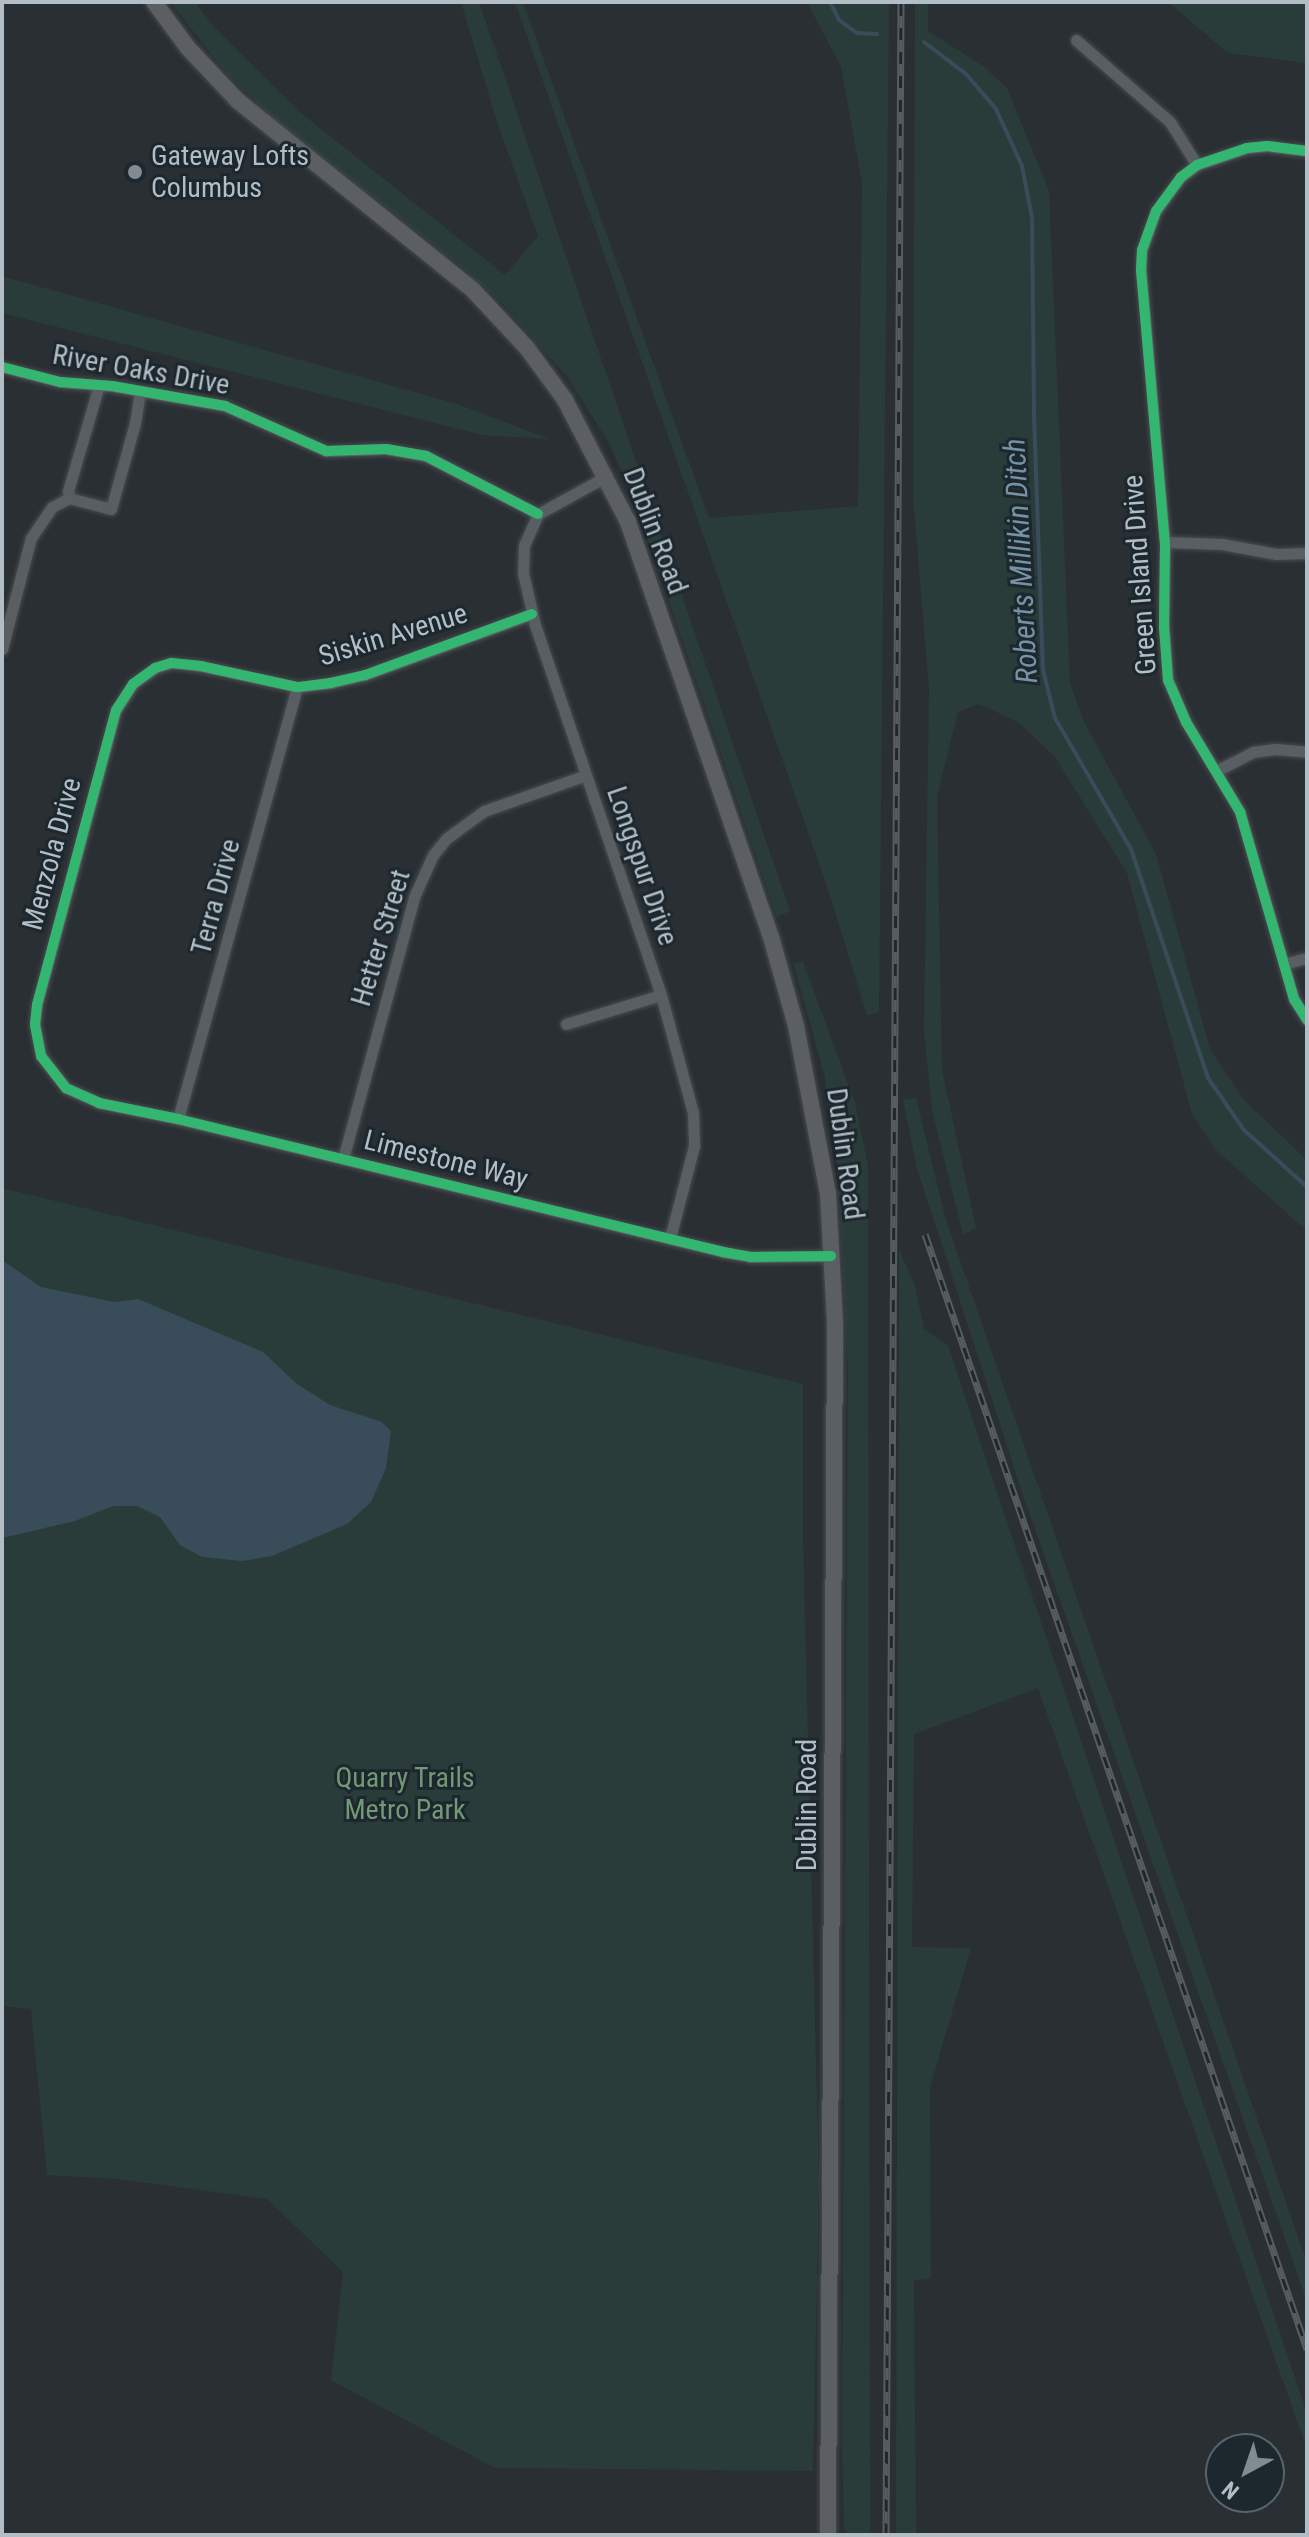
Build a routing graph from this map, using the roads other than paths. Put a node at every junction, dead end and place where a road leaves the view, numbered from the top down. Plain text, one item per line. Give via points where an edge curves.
1 (154, 2) edge
2 (1076, 40) dead end
3 (1307, 151) edge
4 (1197, 165) junction
5 (2, 367) edge
6 (99, 385) junction
7 (140, 391) junction
8 (607, 476) junction
9 (69, 498) junction
10 (538, 514) junction
11 (1165, 542) junction
12 (1307, 553) edge
13 (532, 614) junction
14 (2, 649) edge
15 (171, 663) joint
16 (297, 687) junction
17 (1307, 752) edge
18 (1216, 771) junction
19 (586, 775) junction
20 (1307, 958) edge
21 (1284, 964) junction
22 (661, 995) junction
23 (1307, 1020) edge
24 (566, 1024) dead end
25 (56, 1080) joint
26 (178, 1119) junction
27 (343, 1159) junction
28 (670, 1238) junction
29 (831, 1256) junction
30 (828, 2535) edge

1 - 8 main road, Dublin Road via 238,101 492,308 565,400
2 - 4 street via 1170,122
3 - 4 street via 1247,148
4 - 11 street, Green Island Drive via 1166,194 1142,250 1143,314
5 - 6 street, River Oaks Drive via 60,382
6 - 7 street, River Oaks Drive
6 - 9 street
7 - 9 street via 111,509
7 - 10 street, River Oaks Drive via 225,406 326,451 395,450 426,456
8 - 10 street
8 - 29 main road, Dublin Road via 628,522 734,827 796,1026 823,1154
9 - 14 street via 52,507 31,538
10 - 13 street, Longspur Drive via 528,531 523,559
11 - 12 street
11 - 18 street, Green Island Drive via 1168,680
13 - 16 street, Siskin Avenue via 365,675
13 - 19 street, Longspur Drive
15 - 16 street, Siskin Avenue
15 - 25 street, Menzola Drive via 133,684 112,725 37,1005 41,1056
16 - 26 street, Terra Drive
17 - 18 street via 1253,752
18 - 21 street, Green Island Drive via 1249,836
19 - 22 street, Longspur Drive
19 - 27 street, Hetter Street via 484,811 433,855 414,897
20 - 21 street
21 - 23 street, Green Island Drive via 1294,999
22 - 24 street
22 - 28 street, Longspur Drive via 694,1132
25 - 26 street, Limestone Way via 99,1103
26 - 27 street, Limestone Way
27 - 28 street, Limestone Way
28 - 29 street, Limestone Way via 750,1257
29 - 30 main road, Dublin Road via 836,1479

